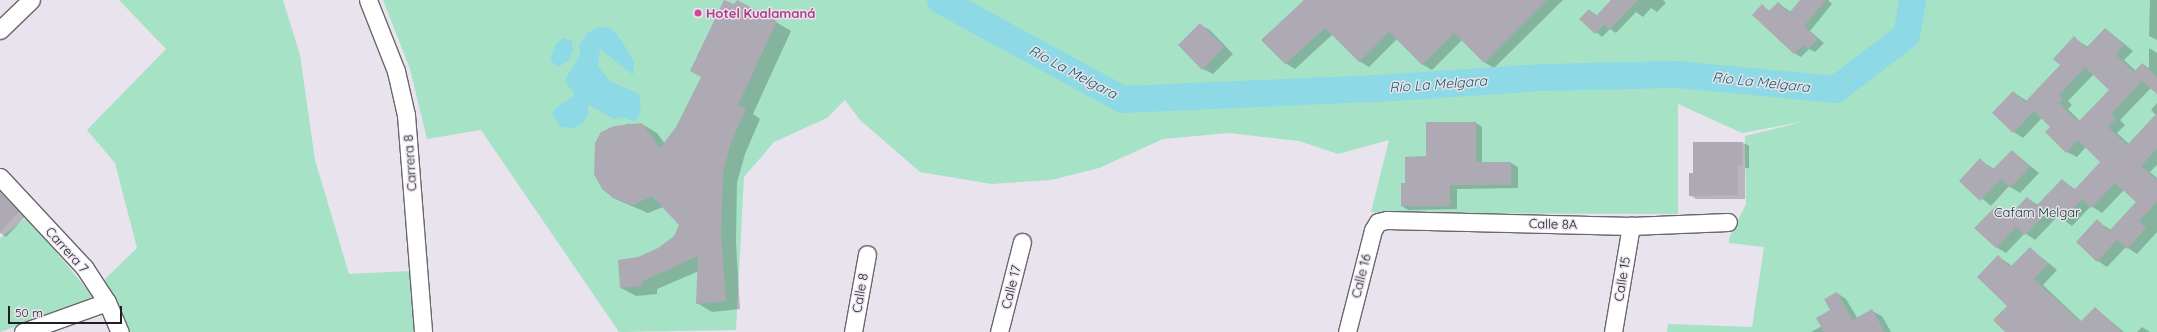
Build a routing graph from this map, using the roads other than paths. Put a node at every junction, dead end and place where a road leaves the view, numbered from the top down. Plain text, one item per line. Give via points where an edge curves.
1 (31, 0) edge
2 (368, 0) edge
3 (0, 30) edge
4 (0, 177) edge
5 (1378, 222) joint
6 (1728, 222) dead end
7 (1631, 226) junction
8 (1022, 242) dead end
9 (867, 254) dead end
10 (107, 302) junction
11 (23, 332) edge
12 (120, 332) edge
13 (423, 332) edge
14 (853, 332) edge
15 (999, 332) edge
16 (1347, 332) edge
17 (1613, 332) edge

1 - 3 street
2 - 13 street, Carrera 8 via 396,71 406,115
4 - 10 street, Carrera 7 via 84,267
5 - 7 street, Calle 8A via 1387,220
5 - 16 street, Calle 16 via 1373,230
6 - 7 street, Calle 8A
7 - 17 street, Calle 15
8 - 15 street, Calle 17
9 - 14 street, Calle 8
10 - 11 street
10 - 12 street, Carrera 7

